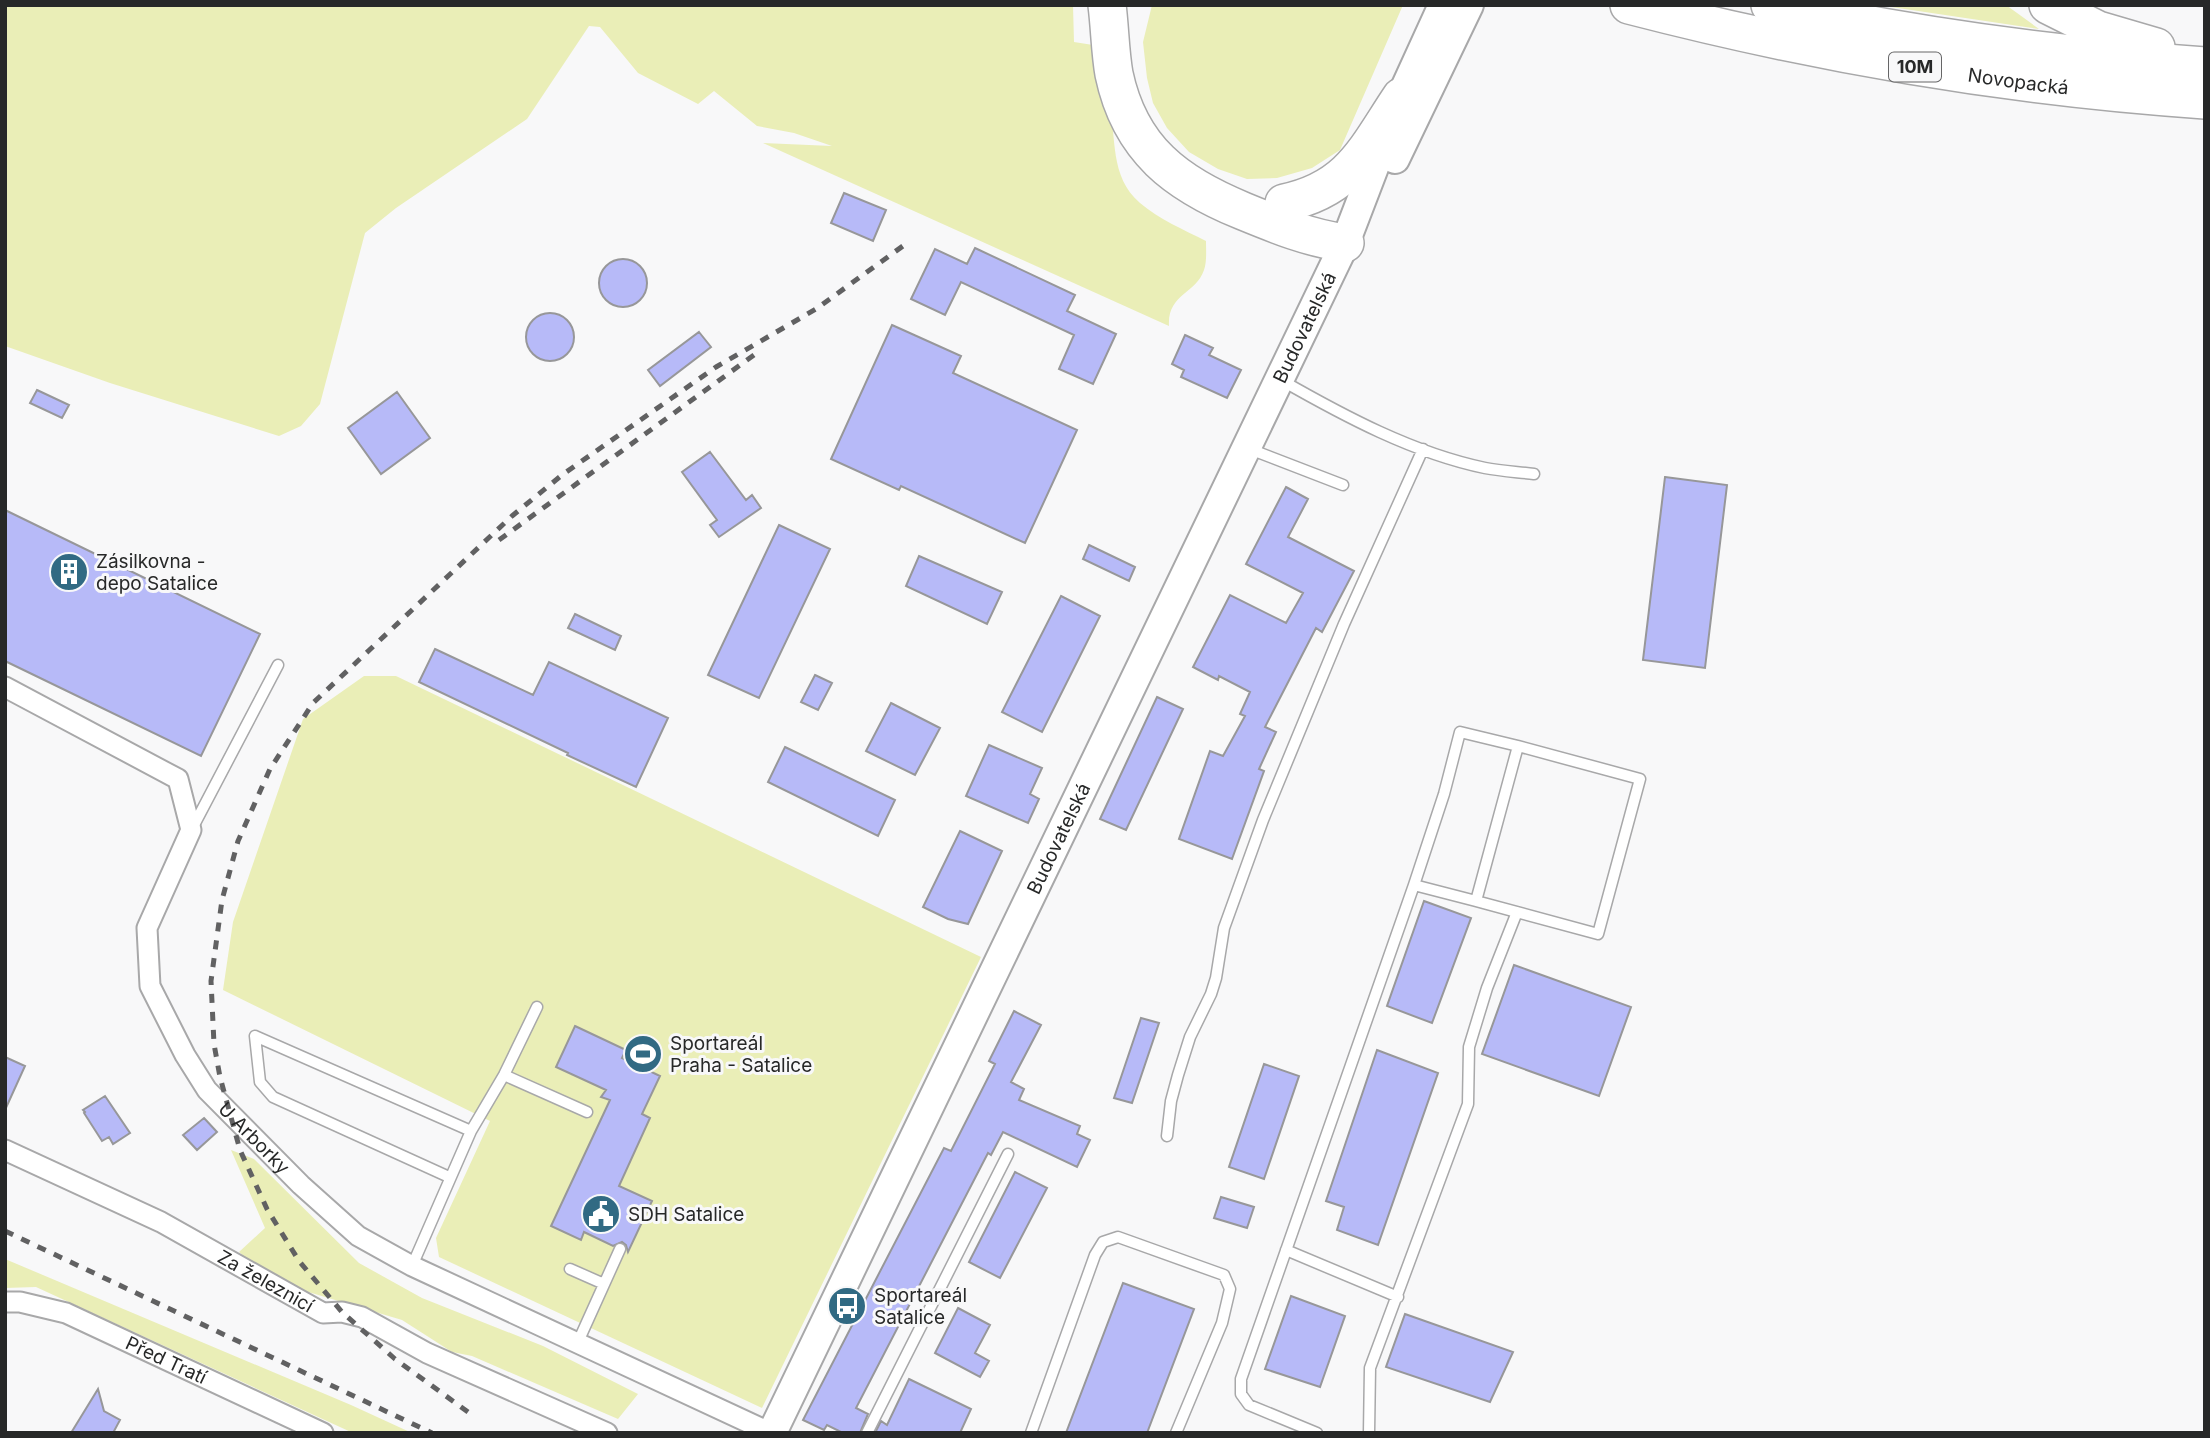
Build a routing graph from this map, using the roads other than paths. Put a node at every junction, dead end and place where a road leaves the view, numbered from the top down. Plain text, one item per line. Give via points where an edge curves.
1 (1107, 5) edge
2 (1130, 5) edge
3 (1443, 5) edge
4 (1469, 5) edge
5 (1629, 5) edge
6 (1770, 5) edge
7 (2048, 5) edge
8 (1442, 34) junction
9 (2205, 58) edge
10 (2205, 66) edge
11 (1401, 97) junction
12 (2205, 100) edge
13 (1284, 203) junction
14 (1345, 243) junction
15 (1280, 379) junction
16 (1247, 447) junction
17 (1423, 449) junction
18 (1534, 474) dead end
19 (1343, 485) dead end
20 (278, 665) dead end
21 (5, 687) edge
22 (1518, 746) junction
23 (191, 831) junction
24 (1414, 885) junction
25 (1476, 901) junction
26 (1517, 912) junction
27 (537, 1007) dead end
28 (504, 1075) junction
29 (587, 1112) dead end
30 (471, 1131) junction
31 (1167, 1136) dead end
32 (5, 1150) edge
33 (1008, 1154) dead end
34 (449, 1177) junction
35 (620, 1249) dead end
36 (1286, 1250) junction
37 (412, 1266) junction
38 (570, 1269) dead end
39 (604, 1284) junction
40 (1398, 1297) junction
41 (5, 1302) edge
42 (578, 1342) junction
43 (323, 1433) edge
44 (607, 1433) edge
45 (771, 1433) edge
46 (867, 1433) edge
47 (1031, 1433) edge
48 (1176, 1433) edge
49 (1317, 1433) edge
50 (1369, 1433) edge

1 - 14 highway via 1114,74 1131,124 1146,147 1191,187 1300,234
2 - 13 highway via 1125,38 1128,76 1134,98 1155,136 1173,157 1212,183
3 - 8 street, Budovatelská
4 - 8 street, Budovatelská
5 - 12 highway, Novopacká / 10M via 1897,64 2060,87
6 - 10 highway, Novopacká / 10M via 1979,43
7 - 9 highway via 2098,30
8 - 11 street, Budovatelská
8 - 14 street, Budovatelská via 1395,158
11 - 13 highway via 1348,174 1320,193
11 - 14 street, Budovatelská
13 - 14 highway via 1308,212
14 - 15 street, Budovatelská
15 - 16 street, Budovatelská
15 - 17 lane via 1334,411
16 - 19 lane
16 - 45 street, Budovatelská
17 - 18 lane via 1485,468
17 - 31 lane via 1263,820 1224,928 1211,994 1182,1062
20 - 23 lane
21 - 23 street via 178,779
22 - 24 lane via 1460,732
22 - 25 lane
22 - 26 lane via 1640,779 1598,934
23 - 37 street, U Arborky via 147,928 150,986 185,1055 214,1098 301,1185 358,1236
24 - 25 lane
24 - 36 lane
25 - 26 lane
26 - 40 lane via 1469,1048 1468,1104
27 - 28 lane
28 - 29 lane
28 - 30 lane
30 - 34 lane
30 - 34 lane via 255,1036 261,1082 273,1097
32 - 44 street, Za železnicí via 161,1222 323,1313 342,1311 362,1317 427,1353
33 - 46 lane
34 - 37 lane
35 - 39 lane
36 - 40 lane
36 - 49 lane via 1241,1379 1241,1394 1249,1405
37 - 42 street, U Arborky
38 - 39 lane
39 - 42 lane
40 - 50 lane via 1370,1368
41 - 43 street, Před Tratí via 66,1313
42 - 45 street, U Arborky
47 - 48 lane via 1095,1255 1103,1242 1118,1237 1224,1275 1230,1289 1222,1323

